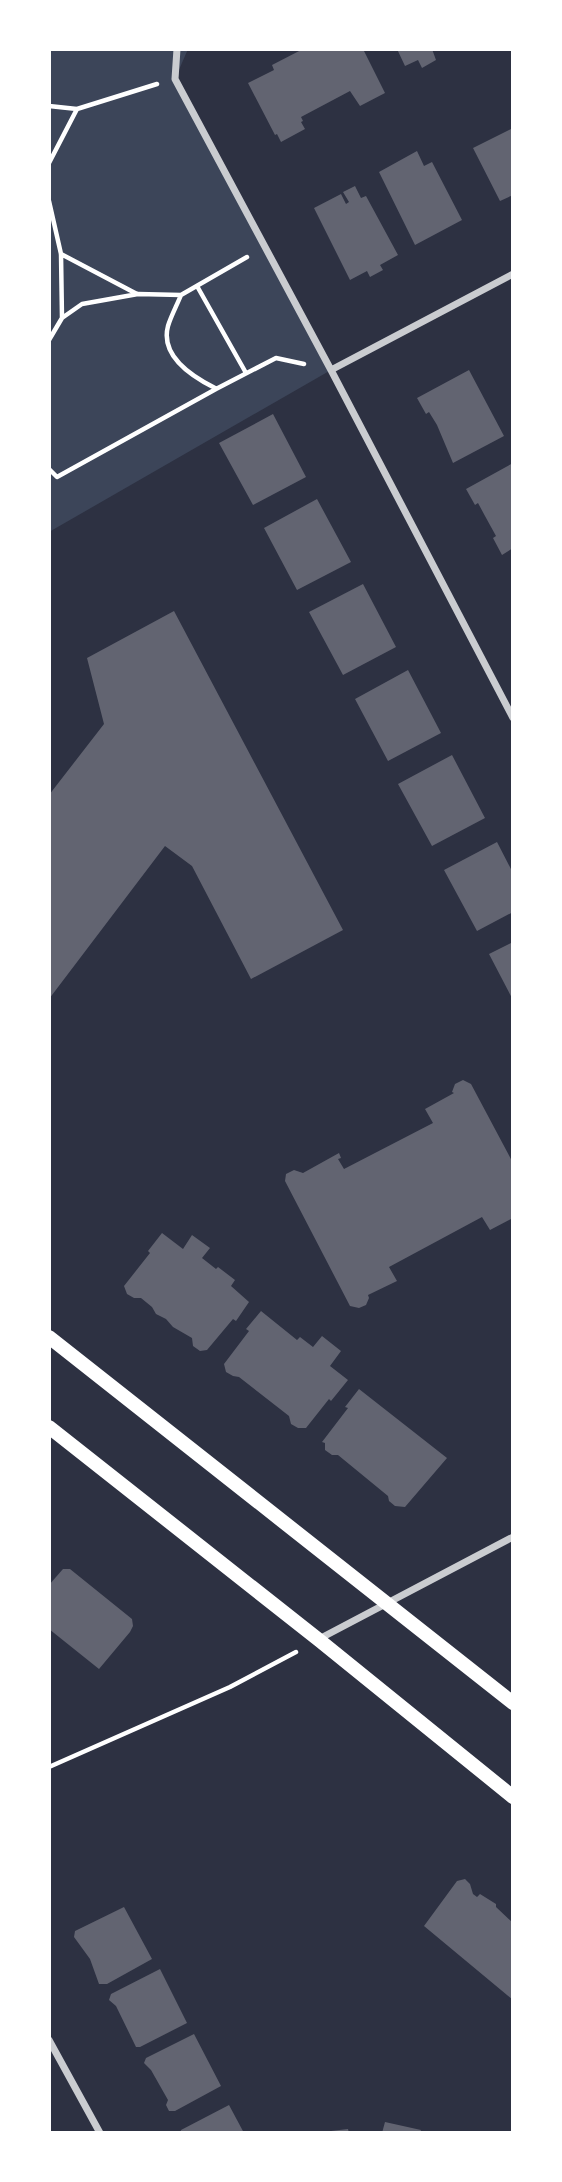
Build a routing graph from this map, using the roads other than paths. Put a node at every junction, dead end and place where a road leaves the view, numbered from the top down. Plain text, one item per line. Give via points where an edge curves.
1 (177, 49) edge
2 (513, 274) edge
3 (331, 370) junction
4 (513, 718) edge
5 (49, 1337) edge
6 (49, 1427) edge
7 (513, 1537) edge
8 (386, 1604) junction
9 (319, 1640) junction
10 (513, 1703) edge
11 (513, 1797) edge
12 (49, 2040) edge
13 (100, 2133) edge

1 - 3 street via 175,79
2 - 3 street
3 - 4 street
5 - 8 main road
6 - 9 main road
7 - 8 street
8 - 9 street
8 - 10 main road
9 - 11 main road
12 - 13 street

